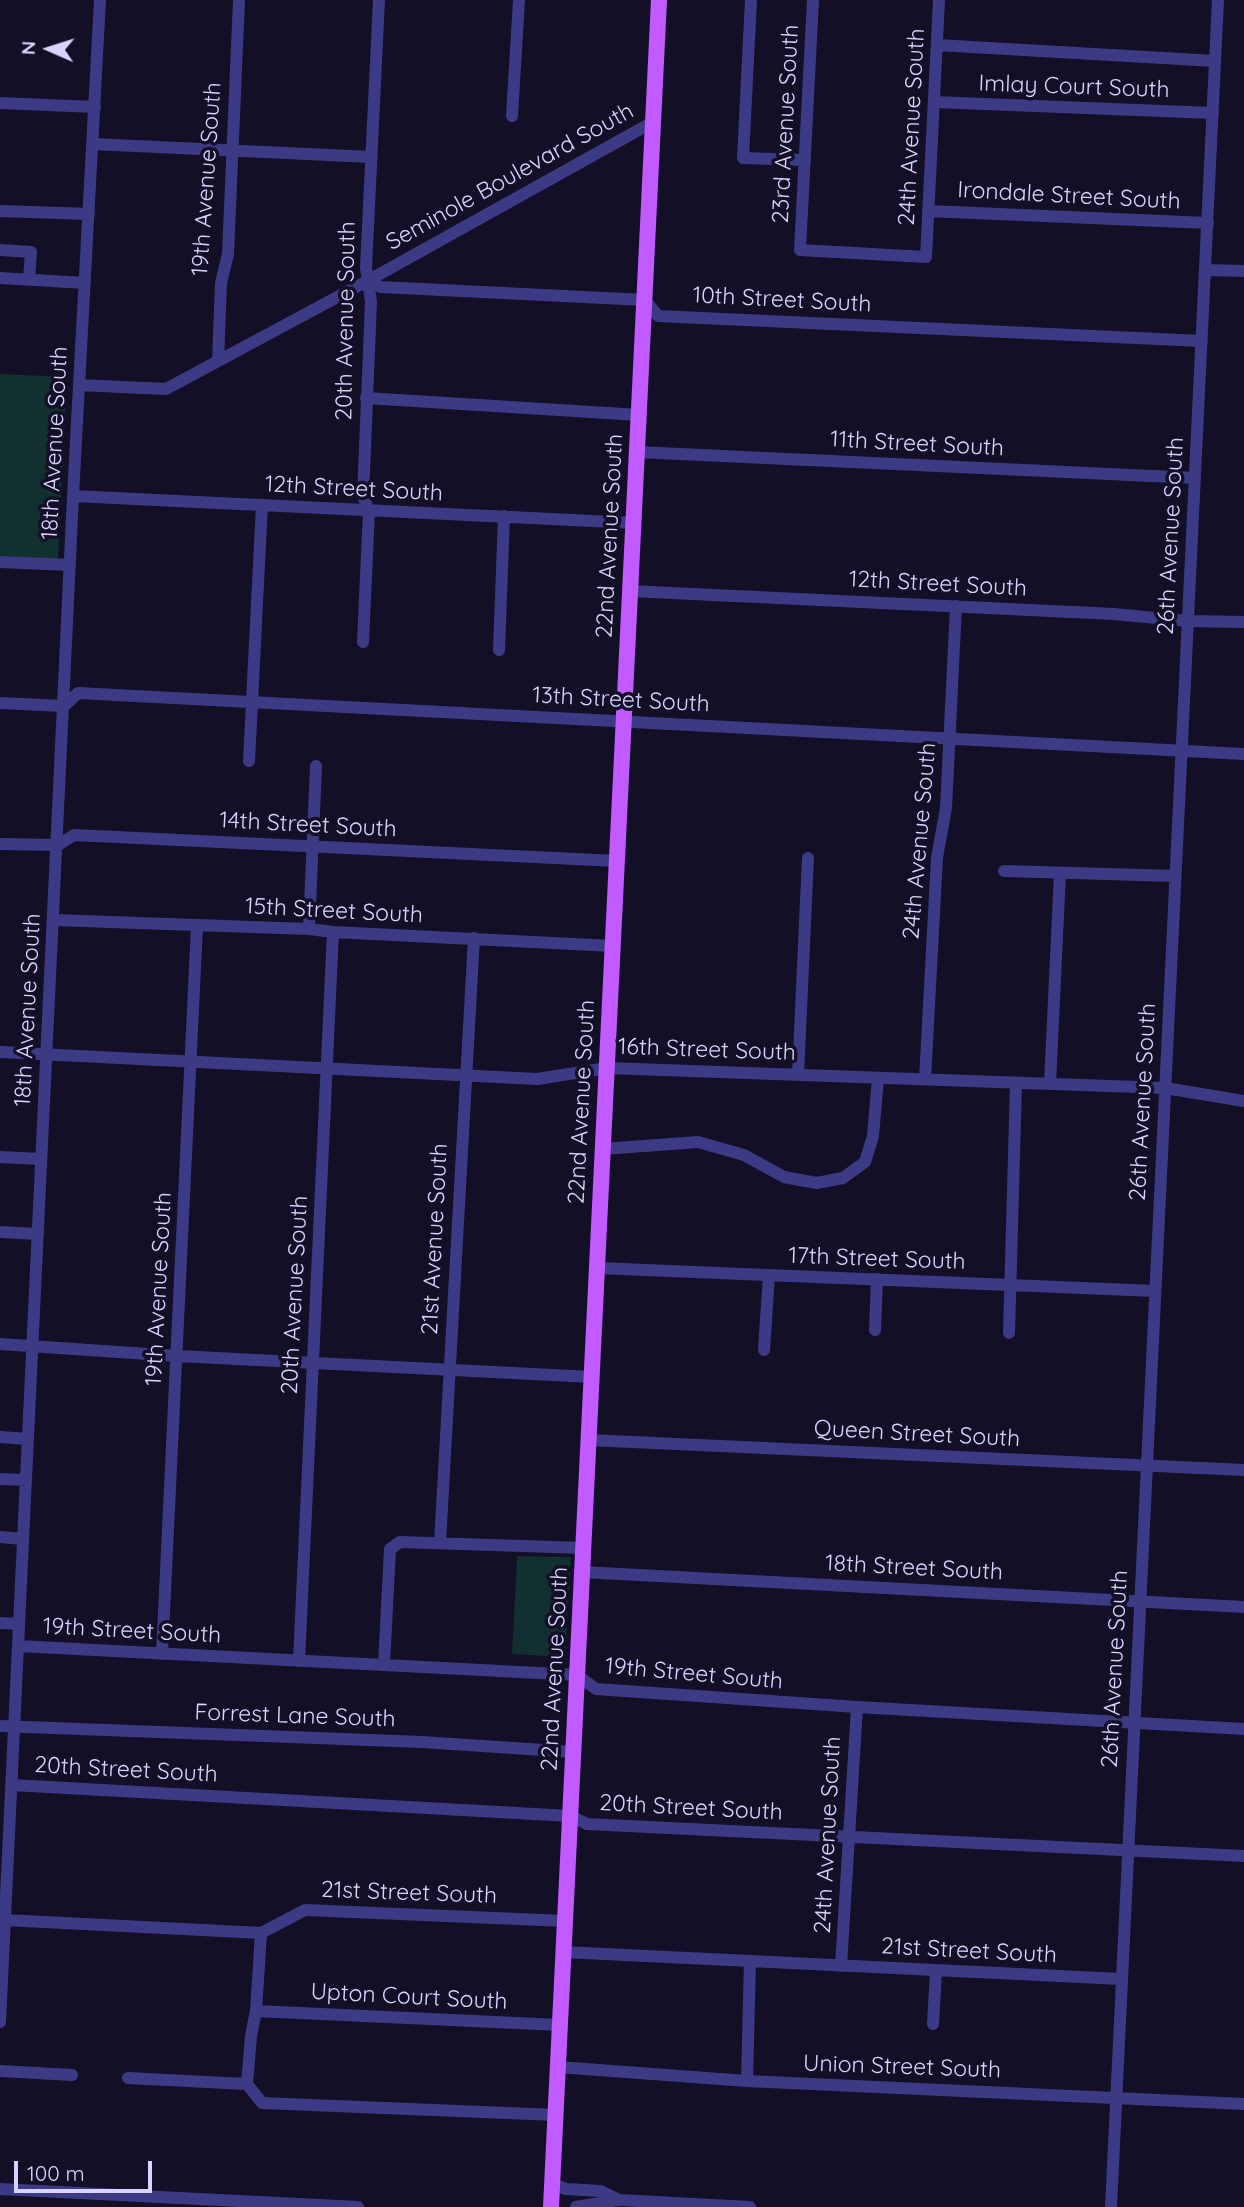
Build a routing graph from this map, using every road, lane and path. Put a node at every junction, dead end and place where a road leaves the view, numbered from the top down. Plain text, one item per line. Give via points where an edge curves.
1 (100, 0) edge
2 (239, 0) edge
3 (379, 0) edge
4 (519, 0) edge
5 (659, 0) edge
6 (751, 0) edge
7 (813, 0) edge
8 (939, 0) edge
9 (1219, 0) edge
10 (937, 46) junction
11 (1215, 61) junction
12 (934, 102) junction
13 (0, 103) edge
14 (95, 107) junction
15 (1213, 113) junction
16 (512, 116) dead end
17 (653, 122) junction
18 (93, 144) junction
19 (232, 150) junction
20 (372, 157) junction
21 (805, 160) junction
22 (0, 211) edge
23 (928, 211) junction
24 (89, 215) junction
25 (1208, 223) junction
26 (0, 250) edge
27 (926, 257) joint
28 (1205, 270) junction
29 (1244, 271) edge
30 (0, 278) edge
31 (29, 279) junction
32 (369, 280) junction
33 (85, 283) junction
34 (645, 300) junction
35 (1202, 341) junction
36 (218, 361) junction
37 (79, 384) junction
38 (366, 398) junction
39 (639, 415) junction
40 (637, 452) junction
41 (1195, 478) junction
42 (73, 496) junction
43 (262, 505) junction
44 (369, 512) junction
45 (504, 516) junction
46 (634, 523) junction
47 (0, 562) edge
48 (70, 565) junction
49 (630, 591) junction
50 (956, 606) junction
51 (1188, 621) junction
52 (1244, 622) edge
53 (363, 642) dead end
54 (499, 650) dead end
55 (251, 701) junction
56 (0, 703) edge
57 (64, 706) junction
58 (624, 721) junction
59 (950, 739) junction
60 (1182, 751) junction
61 (1244, 754) edge
62 (248, 761) dead end
63 (316, 766) dead end
64 (0, 844) edge
65 (58, 845) junction
66 (313, 845) junction
67 (808, 858) dead end
68 (617, 861) junction
69 (1004, 871) dead end
70 (1060, 873) junction
71 (1175, 876) junction
72 (54, 920) junction
73 (197, 926) junction
74 (309, 929) junction
75 (333, 932) junction
76 (474, 938) junction
77 (613, 946) junction
78 (0, 1052) edge
79 (47, 1054) junction
80 (191, 1060) junction
81 (327, 1068) junction
82 (607, 1068) junction
83 (466, 1074) junction
84 (798, 1075) junction
85 (878, 1078) junction
86 (925, 1079) junction
87 (1016, 1083) junction
88 (1050, 1084) junction
89 (1165, 1088) junction
90 (1244, 1101) edge
91 (603, 1149) junction
92 (0, 1157) edge
93 (41, 1159) junction
94 (0, 1232) edge
95 (38, 1234) junction
96 (597, 1268) junction
97 (769, 1275) junction
98 (877, 1279) junction
99 (1010, 1285) junction
100 (1155, 1291) junction
101 (875, 1330) dead end
102 (1009, 1333) dead end
103 (0, 1344) edge
104 (33, 1346) junction
105 (764, 1350) dead end
106 (177, 1356) junction
107 (312, 1363) junction
108 (449, 1370) junction
109 (592, 1377) junction
110 (0, 1437) edge
111 (28, 1439) junction
112 (589, 1440) junction
113 (1146, 1465) junction
114 (1244, 1470) edge
115 (0, 1479) edge
116 (26, 1480) junction
117 (0, 1538) edge
118 (23, 1539) junction
119 (440, 1543) junction
120 (583, 1548) junction
121 (582, 1572) junction
122 (1140, 1601) junction
123 (1244, 1607) edge
124 (0, 1623) edge
125 (19, 1624) junction
126 (18, 1646) junction
127 (162, 1654) junction
128 (299, 1661) junction
129 (384, 1665) junction
130 (577, 1675) junction
131 (857, 1707) junction
132 (1134, 1722) junction
133 (0, 1726) edge
134 (14, 1727) junction
135 (1244, 1729) edge
136 (573, 1752) junction
137 (12, 1785) junction
138 (570, 1816) junction
139 (849, 1838) junction
140 (1127, 1849) junction
141 (1244, 1856) edge
142 (3, 1896) edge
143 (5, 1920) junction
144 (565, 1920) junction
145 (261, 1933) junction
146 (564, 1952) junction
147 (750, 1961) junction
148 (841, 1966) junction
149 (936, 1971) junction
150 (1121, 1979) junction
151 (256, 2011) junction
152 (0, 2022) edge
153 (933, 2024) dead end
154 (560, 2025) junction
155 (558, 2067) junction
156 (0, 2071) edge
157 (72, 2075) dead end
158 (128, 2078) dead end
159 (747, 2081) junction
160 (247, 2084) junction
161 (1116, 2097) junction
162 (1244, 2104) edge
163 (556, 2115) junction
164 (552, 2184) junction
165 (0, 2189) edge
166 (121, 2201) edge
167 (610, 2203) edge
168 (227, 2204) edge
169 (693, 2206) edge
170 (358, 2207) edge
171 (551, 2207) edge
172 (576, 2207) edge
173 (750, 2207) edge
174 (1111, 2207) edge

1 - 14 street, 18th Avenue South
2 - 19 street, 19th Avenue South
3 - 20 street, 20th Avenue South
4 - 16 street
5 - 17 main road, 22nd Avenue South
6 - 21 street via 743,158
7 - 21 street, 23rd Avenue South
8 - 10 street, 24th Avenue South
9 - 11 street, 26th Avenue South
10 - 11 street
10 - 12 street, 24th Avenue South
11 - 15 street, 26th Avenue South
12 - 15 street, Imlay Court South
12 - 23 street, 24th Avenue South
13 - 14 street
14 - 18 street, 18th Avenue South
15 - 25 street, 26th Avenue South
17 - 32 street, Seminole Boulevard South
17 - 34 main road, 22nd Avenue South
18 - 19 street
18 - 24 street, 18th Avenue South
19 - 20 street
19 - 36 street, 19th Avenue South
20 - 32 street, 20th Avenue South
21 - 27 street, 23rd Avenue South via 800,250
22 - 24 street
23 - 25 street, Irondale Street South
23 - 27 street, 24th Avenue South
24 - 33 street, 18th Avenue South
25 - 28 street, 26th Avenue South
26 - 31 street via 31,251
28 - 29 street
28 - 35 street, 26th Avenue South
30 - 31 street
31 - 33 street
32 - 34 street, 10th Street South via 380,287
32 - 36 street, Seminole Boulevard South
32 - 38 street, 20th Avenue South
33 - 37 street, 18th Avenue South
34 - 35 street, 10th Street South via 658,316
34 - 39 main road, 22nd Avenue South
35 - 41 street, 26th Avenue South
36 - 37 street, Seminole Boulevard South via 166,389
37 - 42 street, 18th Avenue South
38 - 39 street
38 - 44 street, 20th Avenue South via 363,496
39 - 40 main road, 22nd Avenue South
40 - 41 street, 11th Street South
40 - 46 main road, 22nd Avenue South
41 - 51 street, 26th Avenue South
42 - 43 street, 12th Street South
42 - 48 street, 18th Avenue South
43 - 44 street, 12th Street South
43 - 55 street
44 - 45 street, 12th Street South
44 - 53 street, 20th Avenue South
45 - 46 street, 12th Street South
45 - 54 street
46 - 49 main road, 22nd Avenue South
47 - 48 street
48 - 57 street, 18th Avenue South
49 - 50 street, 12th Street South
49 - 58 main road, 22nd Avenue South
50 - 51 street, 12th Street South
50 - 59 street, 24th Avenue South
51 - 52 street, 12th Street South
51 - 60 street, 26th Avenue South
55 - 57 street, 13th Street South via 78,693
55 - 58 street, 13th Street South
55 - 62 street
56 - 57 street, 13th Street South
57 - 65 street, 18th Avenue South
58 - 59 street, 13th Street South
58 - 68 main road, 22nd Avenue South
59 - 60 street, 13th Street South
59 - 86 street, 24th Avenue South via 946,808 937,858
60 - 61 street, 13th Street South
60 - 71 street, 26th Avenue South
63 - 66 street
64 - 65 street, 14th Street South
65 - 66 street, 14th Street South via 74,835
65 - 72 street, 18th Avenue South
66 - 68 street, 14th Street South
66 - 74 street
67 - 84 street
68 - 77 main road, 22nd Avenue South
69 - 70 street
70 - 71 street
70 - 88 street
71 - 89 street, 26th Avenue South
72 - 73 street, 15th Street South
72 - 79 street, 18th Avenue South
73 - 74 street, 15th Street South
73 - 80 street, 19th Avenue South
74 - 75 street, 15th Street South
75 - 76 street, 15th Street South
75 - 81 street, 20th Avenue South
76 - 77 street, 15th Street South
76 - 83 street, 21st Avenue South
77 - 82 main road, 22nd Avenue South
78 - 79 street, 16th Street South
79 - 80 street, 16th Street South
79 - 93 street, 18th Avenue South
80 - 81 street, 16th Street South
80 - 106 street, 19th Avenue South
81 - 83 street, 16th Street South
81 - 107 street, 20th Avenue South
82 - 83 street, 16th Street South via 537,1079
82 - 84 street, 16th Street South
82 - 91 main road, 22nd Avenue South
83 - 108 street, 21st Avenue South
84 - 85 street, 16th Street South
85 - 86 street, 16th Street South
85 - 91 street via 873,1136 865,1162 843,1178 817,1183 784,1177 744,1155 698,1142
86 - 87 street, 16th Street South
87 - 88 street, 16th Street South
87 - 99 street
88 - 89 street, 16th Street South
89 - 90 street, 16th Street South
89 - 100 street, 26th Avenue South
91 - 96 main road, 22nd Avenue South
92 - 93 street
93 - 95 street, 18th Avenue South
94 - 95 street
95 - 104 street, 18th Avenue South
96 - 97 street, 17th Street South
96 - 109 main road, 22nd Avenue South
97 - 98 street, 17th Street South
97 - 105 street
98 - 99 street, 17th Street South
98 - 101 street
99 - 100 street, 17th Street South
99 - 102 street
100 - 113 street, 26th Avenue South
103 - 104 street
104 - 106 street
104 - 111 street, 18th Avenue South
106 - 107 street
106 - 127 street, 19th Avenue South
107 - 108 street
107 - 128 street, 20th Avenue South
108 - 109 street
108 - 119 street, 21st Avenue South
109 - 112 main road, 22nd Avenue South
110 - 111 street
111 - 116 street, 18th Avenue South
112 - 113 street, Queen Street South
112 - 120 main road, 22nd Avenue South
113 - 114 street, Queen Street South
113 - 122 street, 26th Avenue South
115 - 116 street
116 - 118 street, 18th Avenue South
117 - 118 street
118 - 125 street, 18th Avenue South
119 - 120 street
119 - 129 street via 400,1542 390,1549
120 - 121 main road, 22nd Avenue South
121 - 122 street, 18th Street South
121 - 130 main road, 22nd Avenue South
122 - 123 street, 18th Street South
122 - 132 street, 26th Avenue South
124 - 125 street, 19th Street South
125 - 126 street, 18th Avenue South
126 - 127 street, 19th Street South
126 - 134 street, 18th Avenue South
127 - 128 street, 19th Street South
128 - 129 street, 19th Street South
129 - 130 street, 19th Street South
130 - 131 street, 19th Street South via 596,1689
130 - 136 main road, 22nd Avenue South
131 - 132 street, 19th Street South
131 - 139 street, 24th Avenue South
132 - 135 street, 19th Street South
132 - 140 street, 26th Avenue South
133 - 134 street, 20th Street South
134 - 136 street, Forrest Lane South
134 - 137 street, 18th Avenue South
136 - 138 main road, 22nd Avenue South
137 - 138 street, 20th Street South
137 - 142 street, 18th Avenue South
138 - 139 street, 20th Street South via 587,1824
138 - 144 main road, 22nd Avenue South
139 - 140 street, 20th Street South
139 - 148 street, 24th Avenue South
140 - 141 street, 20th Street South
140 - 150 street, 26th Avenue South
142 - 143 street, 18th Avenue South
143 - 145 street
143 - 152 street, 18th Avenue South
144 - 145 street, 21st Street South via 305,1910
144 - 146 main road, 22nd Avenue South
145 - 151 street
146 - 147 street, 21st Street South
146 - 154 main road, 22nd Avenue South
147 - 148 street, 21st Street South
147 - 159 street
148 - 149 street, 21st Street South
149 - 150 street, 21st Street South
149 - 153 street
150 - 161 street, 26th Avenue South
151 - 154 street, Upton Court South
151 - 160 street
154 - 155 main road, 22nd Avenue South
155 - 159 street, Union Street South
155 - 163 main road, 22nd Avenue South
156 - 157 street
158 - 160 street
159 - 161 street, Union Street South
160 - 163 street via 262,2103
161 - 162 street, Union Street South
161 - 174 street, 26th Avenue South
163 - 164 main road, 22nd Avenue South
164 - 167 street via 601,2191
164 - 171 main road, 22nd Avenue South
165 - 166 street
166 - 168 street
167 - 169 street
167 - 172 street
168 - 170 street
169 - 173 street

